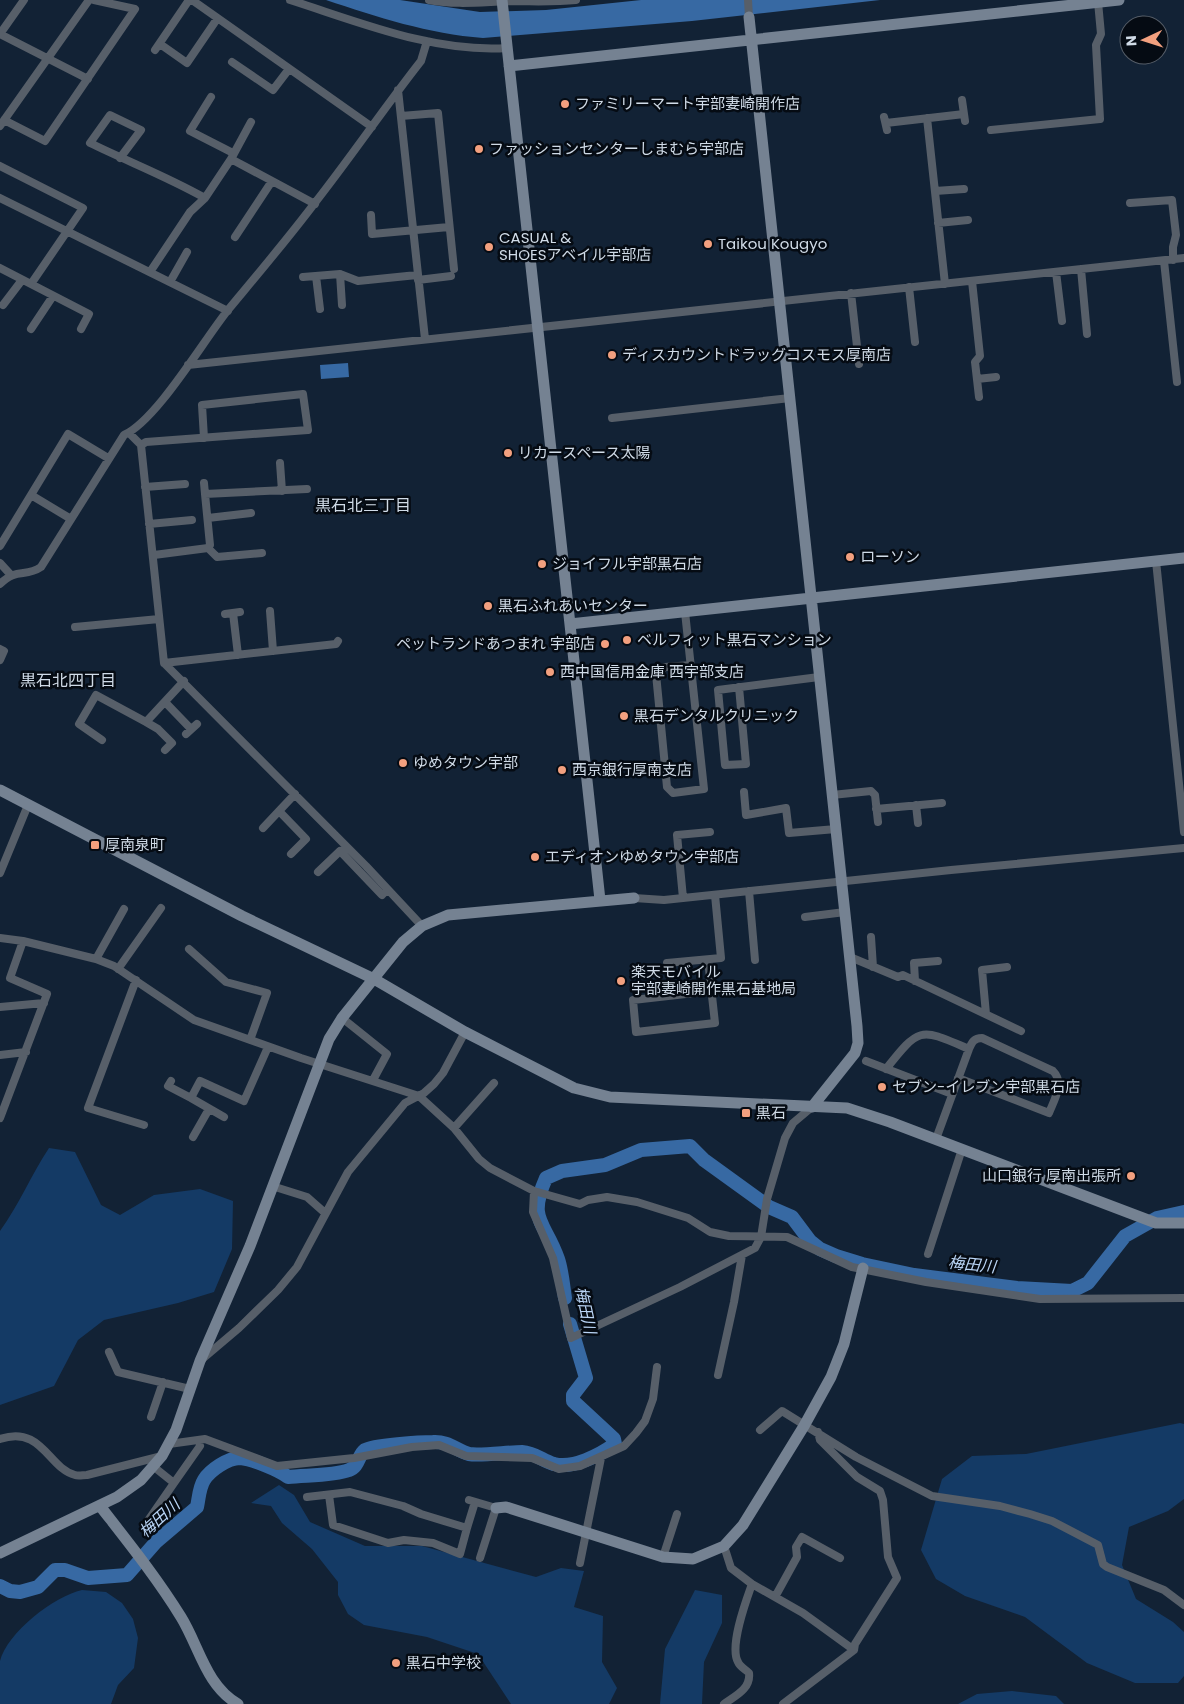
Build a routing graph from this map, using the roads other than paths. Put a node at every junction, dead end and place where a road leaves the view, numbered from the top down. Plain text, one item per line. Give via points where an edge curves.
1 (24, 0) edge
2 (89, 0) edge
3 (94, 0) edge
4 (191, 0) edge
5 (290, 0) edge
6 (429, 0) edge
7 (576, 0) edge
8 (748, 0) edge
9 (1119, 0) edge
10 (458, 2) edge
11 (1098, 2) junction
12 (502, 3) edge
13 (750, 17) joint
14 (217, 19) junction
15 (0, 34) edge
16 (752, 40) junction
17 (427, 42) junction
18 (507, 46) junction
19 (48, 58) junction
20 (232, 62) dead end
21 (509, 66) junction
22 (289, 69) junction
23 (88, 79) junction
24 (398, 90) junction
25 (211, 97) dead end
26 (962, 100) dead end
27 (401, 116) junction
28 (927, 118) junction
29 (251, 122) dead end
30 (2, 123) edge
31 (886, 123) dead end
32 (372, 127) junction
33 (991, 130) dead end
34 (232, 156) junction
35 (120, 158) junction
36 (0, 166) edge
37 (272, 180) junction
38 (964, 188) dead end
39 (935, 191) junction
40 (0, 198) edge
41 (205, 198) junction
42 (1130, 203) dead end
43 (315, 204) junction
44 (370, 215) dead end
45 (968, 220) dead end
46 (938, 223) junction
47 (450, 227) junction
48 (69, 230) junction
49 (413, 231) junction
50 (235, 237) dead end
51 (187, 252) dead end
52 (1184, 258) edge
53 (1173, 260) junction
54 (1164, 261) junction
55 (0, 268) edge
56 (1081, 270) junction
57 (150, 272) junction
58 (1056, 272) junction
59 (340, 274) junction
60 (316, 276) junction
61 (303, 277) dead end
62 (418, 277) junction
63 (22, 280) junction
64 (972, 281) junction
65 (170, 282) junction
66 (31, 284) junction
67 (945, 284) junction
68 (909, 288) junction
69 (851, 294) junction
70 (54, 296) junction
71 (780, 301) junction
72 (3, 305) dead end
73 (342, 305) dead end
74 (320, 310) dead end
75 (228, 311) junction
76 (1062, 321) dead end
77 (536, 328) junction
78 (31, 329) dead end
79 (81, 329) dead end
80 (1087, 334) dead end
81 (425, 339) junction
82 (916, 342) dead end
83 (859, 364) dead end
84 (188, 365) junction
85 (996, 377) dead end
86 (977, 379) junction
87 (1177, 382) dead end
88 (978, 397) dead end
89 (790, 398) junction
90 (612, 418) dead end
91 (129, 433) junction
92 (204, 438) junction
93 (141, 445) junction
94 (108, 458) junction
95 (280, 463) dead end
96 (204, 483) dead end
97 (185, 484) dead end
98 (145, 487) junction
99 (307, 489) dead end
100 (282, 491) junction
101 (205, 494) junction
102 (32, 495) junction
103 (251, 513) dead end
104 (208, 518) junction
105 (71, 519) junction
106 (192, 520) dead end
107 (149, 524) junction
108 (0, 546) edge
109 (208, 548) junction
110 (262, 553) dead end
111 (154, 554) junction
112 (1184, 558) edge
113 (1156, 561) junction
114 (0, 563) edge
115 (10, 574) junction
116 (0, 584) edge
117 (812, 597) junction
118 (270, 611) dead end
119 (685, 612) junction
120 (232, 613) dead end
121 (159, 619) junction
122 (570, 624) junction
123 (75, 627) dead end
124 (338, 641) dead end
125 (0, 649) edge
126 (274, 651) junction
127 (238, 655) junction
128 (0, 660) edge
129 (164, 663) junction
130 (691, 665) junction
131 (819, 678) junction
132 (184, 681) junction
133 (739, 687) junction
134 (165, 702) junction
135 (146, 722) junction
136 (192, 729) dead end
137 (102, 740) dead end
138 (165, 750) dead end
139 (0, 790) edge
140 (744, 792) dead end
141 (295, 794) junction
142 (832, 795) junction
143 (942, 803) dead end
144 (28, 804) junction
145 (916, 805) junction
146 (876, 809) junction
147 (279, 811) junction
148 (878, 822) dead end
149 (918, 823) dead end
150 (262, 828) dead end
151 (836, 829) junction
152 (710, 832) dead end
153 (1184, 832) edge
154 (1184, 848) edge
155 (291, 854) dead end
156 (318, 872) dead end
157 (0, 873) edge
158 (841, 881) junction
159 (387, 890) junction
160 (749, 892) junction
161 (715, 895) junction
162 (634, 898) joint
163 (683, 898) junction
164 (600, 900) junction
165 (161, 908) dead end
166 (124, 909) dead end
167 (845, 912) junction
168 (805, 917) dead end
169 (422, 926) junction
170 (871, 937) dead end
171 (0, 938) edge
172 (23, 940) junction
173 (189, 949) dead end
174 (850, 957) junction
175 (96, 959) junction
176 (708, 960) junction
177 (755, 960) dead end
178 (938, 960) dead end
179 (667, 963) dead end
180 (873, 967) junction
181 (1007, 967) dead end
182 (118, 969) junction
183 (374, 979) junction
184 (136, 980) junction
185 (915, 981) junction
186 (712, 991) junction
187 (44, 1003) junction
188 (0, 1007) edge
189 (986, 1014) junction
190 (342, 1018) junction
191 (1020, 1031) dead end
192 (466, 1032) junction
193 (250, 1040) junction
194 (268, 1047) junction
195 (969, 1049) junction
196 (26, 1052) junction
197 (0, 1055) edge
198 (866, 1061) dead end
199 (318, 1062) junction
200 (886, 1068) junction
201 (192, 1077) dead end
202 (958, 1078) junction
203 (373, 1080) junction
204 (171, 1081) dead end
205 (200, 1081) junction
206 (494, 1083) dead end
207 (952, 1094) junction
208 (419, 1096) junction
209 (190, 1098) junction
210 (812, 1107) junction
211 (209, 1109) junction
212 (224, 1117) dead end
213 (0, 1118) edge
214 (144, 1125) dead end
215 (454, 1128) junction
216 (193, 1137) dead end
217 (936, 1139) junction
218 (962, 1149) junction
219 (272, 1186) junction
220 (538, 1192) junction
221 (324, 1212) junction
222 (1184, 1224) edge
223 (761, 1237) junction
224 (928, 1254) dead end
225 (742, 1255) junction
226 (863, 1268) junction
227 (1184, 1298) edge
228 (109, 1352) dead end
229 (200, 1361) junction
230 (657, 1367) dead end
231 (718, 1375) dead end
232 (163, 1382) junction
233 (190, 1389) junction
234 (151, 1417) dead end
235 (804, 1426) junction
236 (760, 1430) dead end
237 (818, 1432) junction
238 (0, 1439) edge
239 (169, 1444) junction
240 (200, 1446) dead end
241 (162, 1456) junction
242 (601, 1458) junction
243 (154, 1467) junction
244 (174, 1483) junction
245 (328, 1495) junction
246 (307, 1497) dead end
247 (100, 1506) junction
248 (496, 1508) junction
249 (677, 1514) dead end
250 (147, 1522) dead end
251 (467, 1528) junction
252 (586, 1533) junction
253 (724, 1546) junction
254 (0, 1553) edge
255 (663, 1557) junction
256 (480, 1558) dead end
257 (840, 1558) dead end
258 (580, 1563) dead end
259 (752, 1584) junction
260 (774, 1597) junction
261 (1184, 1604) edge
262 (854, 1650) junction
263 (238, 1704) edge
264 (724, 1704) edge
265 (782, 1704) edge

1 - 15 street
2 - 19 street
3 - 23 street via 136,9
4 - 14 street
4 - 14 street via 158,47 187,63
5 - 17 street via 405,38
6 - 10 street
7 - 12 street
8 - 13 street
9 - 11 street
10 - 12 street
11 - 16 street
11 - 33 street via 1101,34 1096,45 1100,119
12 - 18 street
13 - 16 street
14 - 22 street
15 - 19 street
16 - 21 street
16 - 71 street
17 - 18 street via 487,50
17 - 24 street via 421,61
18 - 21 street
19 - 23 street
19 - 30 street
20 - 22 street via 273,90
21 - 77 street
22 - 32 street
23 - 30 street via 45,141
24 - 27 street
24 - 32 street
25 - 34 street via 190,131
26 - 28 street via 964,117
27 - 47 street via 438,113
27 - 49 street
28 - 31 street
28 - 39 street
29 - 34 street
32 - 43 street
34 - 37 street
34 - 41 street
35 - 35 street via 141,130 110,115 90,143
35 - 41 street via 170,178
36 - 48 street via 83,208
37 - 43 street
37 - 50 street
38 - 39 street
39 - 46 street
40 - 48 street
41 - 57 street via 190,212
42 - 53 street via 1172,200 1176,235 1172,247
43 - 75 street
44 - 49 street via 372,234
45 - 46 street
46 - 67 street
47 - 49 street
47 - 62 street via 453,273
48 - 57 street
48 - 66 street
49 - 62 street
51 - 65 street
52 - 53 street
53 - 54 street
54 - 56 street
54 - 87 street
55 - 63 street
56 - 58 street
56 - 80 street
57 - 65 street
58 - 64 street
58 - 76 street
59 - 60 street
59 - 62 street via 358,281
59 - 73 street
60 - 61 street
60 - 74 street
62 - 81 street
63 - 66 street
63 - 72 street
64 - 67 street
64 - 86 street via 980,356 975,362
65 - 75 street
66 - 70 street
67 - 68 street
68 - 69 street
68 - 82 street
69 - 71 street
69 - 83 street
70 - 78 street
70 - 79 street via 89,314
71 - 77 street
71 - 89 street
75 - 84 street
77 - 81 street
77 - 122 street
81 - 84 street
84 - 91 street via 154,409
85 - 86 street
86 - 88 street
89 - 90 street
89 - 117 street
91 - 93 street
91 - 94 street via 124,435
92 - 92 street via 202,405 303,394 308,430
92 - 93 street
93 - 98 street
94 - 102 street via 68,434
94 - 105 street
95 - 100 street
96 - 101 street
97 - 98 street
98 - 107 street
99 - 100 street
100 - 101 street
101 - 104 street
102 - 105 street
102 - 108 street
103 - 104 street
104 - 109 street
105 - 115 street via 42,567
106 - 107 street
107 - 111 street
109 - 110 street via 217,556
109 - 111 street
111 - 121 street
112 - 113 street
113 - 117 street
113 - 153 street
114 - 115 street
115 - 116 street
117 - 119 street
117 - 131 street
118 - 126 street
119 - 122 street
119 - 130 street
120 - 127 street
121 - 123 street
121 - 129 street
122 - 164 street
124 - 126 street via 336,644
125 - 128 street via 4,651
126 - 127 street
127 - 129 street
129 - 132 street
130 - 130 street via 665,667 656,674 667,787 673,792 704,789
131 - 133 street
131 - 142 street
132 - 134 street
132 - 141 street
133 - 133 street via 746,764 725,765 718,690
134 - 135 street
134 - 136 street
135 - 137 street via 96,695 79,724
135 - 138 street via 172,743
139 - 144 street
140 - 151 street via 746,815 786,808 789,833
141 - 147 street
141 - 159 street
142 - 146 street via 871,792 875,795
142 - 151 street
143 - 145 street
144 - 157 street
144 - 183 street via 242,916
145 - 146 street
145 - 149 street
146 - 148 street
147 - 150 street
147 - 155 street via 306,839
151 - 158 street
152 - 163 street via 677,835
154 - 158 street
156 - 159 street via 340,851 382,896
158 - 160 street
158 - 167 street
159 - 169 street
160 - 161 street
160 - 177 street
161 - 163 street
161 - 176 street via 721,958
162 - 163 street
162 - 164 street
164 - 169 street via 448,916
165 - 182 street
166 - 175 street
167 - 168 street
167 - 174 street
169 - 183 street via 403,942
170 - 180 street
171 - 172 street
172 - 175 street
172 - 187 street via 10,978 47,994
173 - 193 street via 226,982 267,993
174 - 180 street
174 - 210 street via 858,1043 849,1063
175 - 182 street
176 - 179 street
176 - 186 street
178 - 185 street via 914,963
180 - 185 street
181 - 189 street via 982,970
182 - 184 street
183 - 190 street
183 - 192 street
184 - 193 street via 194,1020
184 - 214 street via 88,1108
185 - 189 street
186 - 186 street via 633,1000 636,1032 715,1023
187 - 188 street
187 - 196 street
189 - 191 street
190 - 199 street
190 - 203 street via 387,1054
192 - 208 street via 443,1073
192 - 210 street via 574,1088 594,1094
193 - 194 street
194 - 199 street
194 - 205 street via 244,1101
195 - 200 street via 931,1033 914,1036
195 - 202 street
195 - 202 street via 973,1041 982,1038 1053,1072 1059,1079 1056,1095 1049,1113
196 - 197 street
196 - 213 street
198 - 200 street
199 - 203 street
199 - 219 street
200 - 207 street
201 - 205 street
202 - 207 street
203 - 208 street
204 - 209 street via 168,1086
205 - 209 street
206 - 215 street
207 - 217 street
208 - 215 street
208 - 221 street via 405,1103 360,1157
209 - 211 street
210 - 217 street via 856,1111
210 - 223 street via 793,1123 785,1138 765,1208
211 - 212 street
211 - 216 street
215 - 220 street via 490,1168
217 - 218 street
218 - 222 street via 1156,1223
218 - 224 street
219 - 221 street via 307,1197
219 - 229 street
220 - 223 street via 580,1204 607,1198 637,1202 688,1218 710,1232
220 - 225 street via 533,1212 553,1258 574,1337
221 - 229 street via 297,1267 284,1283
223 - 225 street via 755,1248
223 - 226 street via 787,1237 837,1262
225 - 231 street
226 - 227 street via 926,1282 1040,1299
226 - 235 street via 844,1344 831,1377
228 - 232 street via 118,1372
229 - 233 street
230 - 242 street via 653,1399 645,1421 624,1446
232 - 233 street
232 - 234 street
233 - 239 street
235 - 236 street via 782,1411
235 - 237 street
235 - 253 street via 743,1525
237 - 261 street via 856,1457 932,1496 1000,1506 1052,1520 1098,1545 1103,1564 1107,1567 1164,1590
237 - 262 street via 820,1440 857,1477 880,1491 888,1556 897,1578
238 - 241 street via 16,1436 30,1440 75,1475 87,1475
239 - 241 street
239 - 242 street via 205,1439 277,1466 439,1445 475,1457 532,1458 559,1469
240 - 244 street
241 - 243 street
242 - 252 street
243 - 244 street
243 - 247 street via 141,1480
244 - 250 street
245 - 246 street
245 - 251 street via 350,1492
245 - 251 street via 333,1525 388,1543 420,1540 460,1554
247 - 254 street
247 - 263 street via 182,1617 211,1678
248 - 251 street via 472,1501
248 - 252 street via 506,1507
248 - 256 street
249 - 255 street
252 - 255 street
252 - 258 street
253 - 255 street via 693,1559
253 - 259 street via 731,1568
257 - 260 street via 802,1538 796,1547 797,1557
259 - 260 street
259 - 264 street via 736,1642 736,1659 749,1673 750,1679 744,1689
260 - 262 street
262 - 265 street

